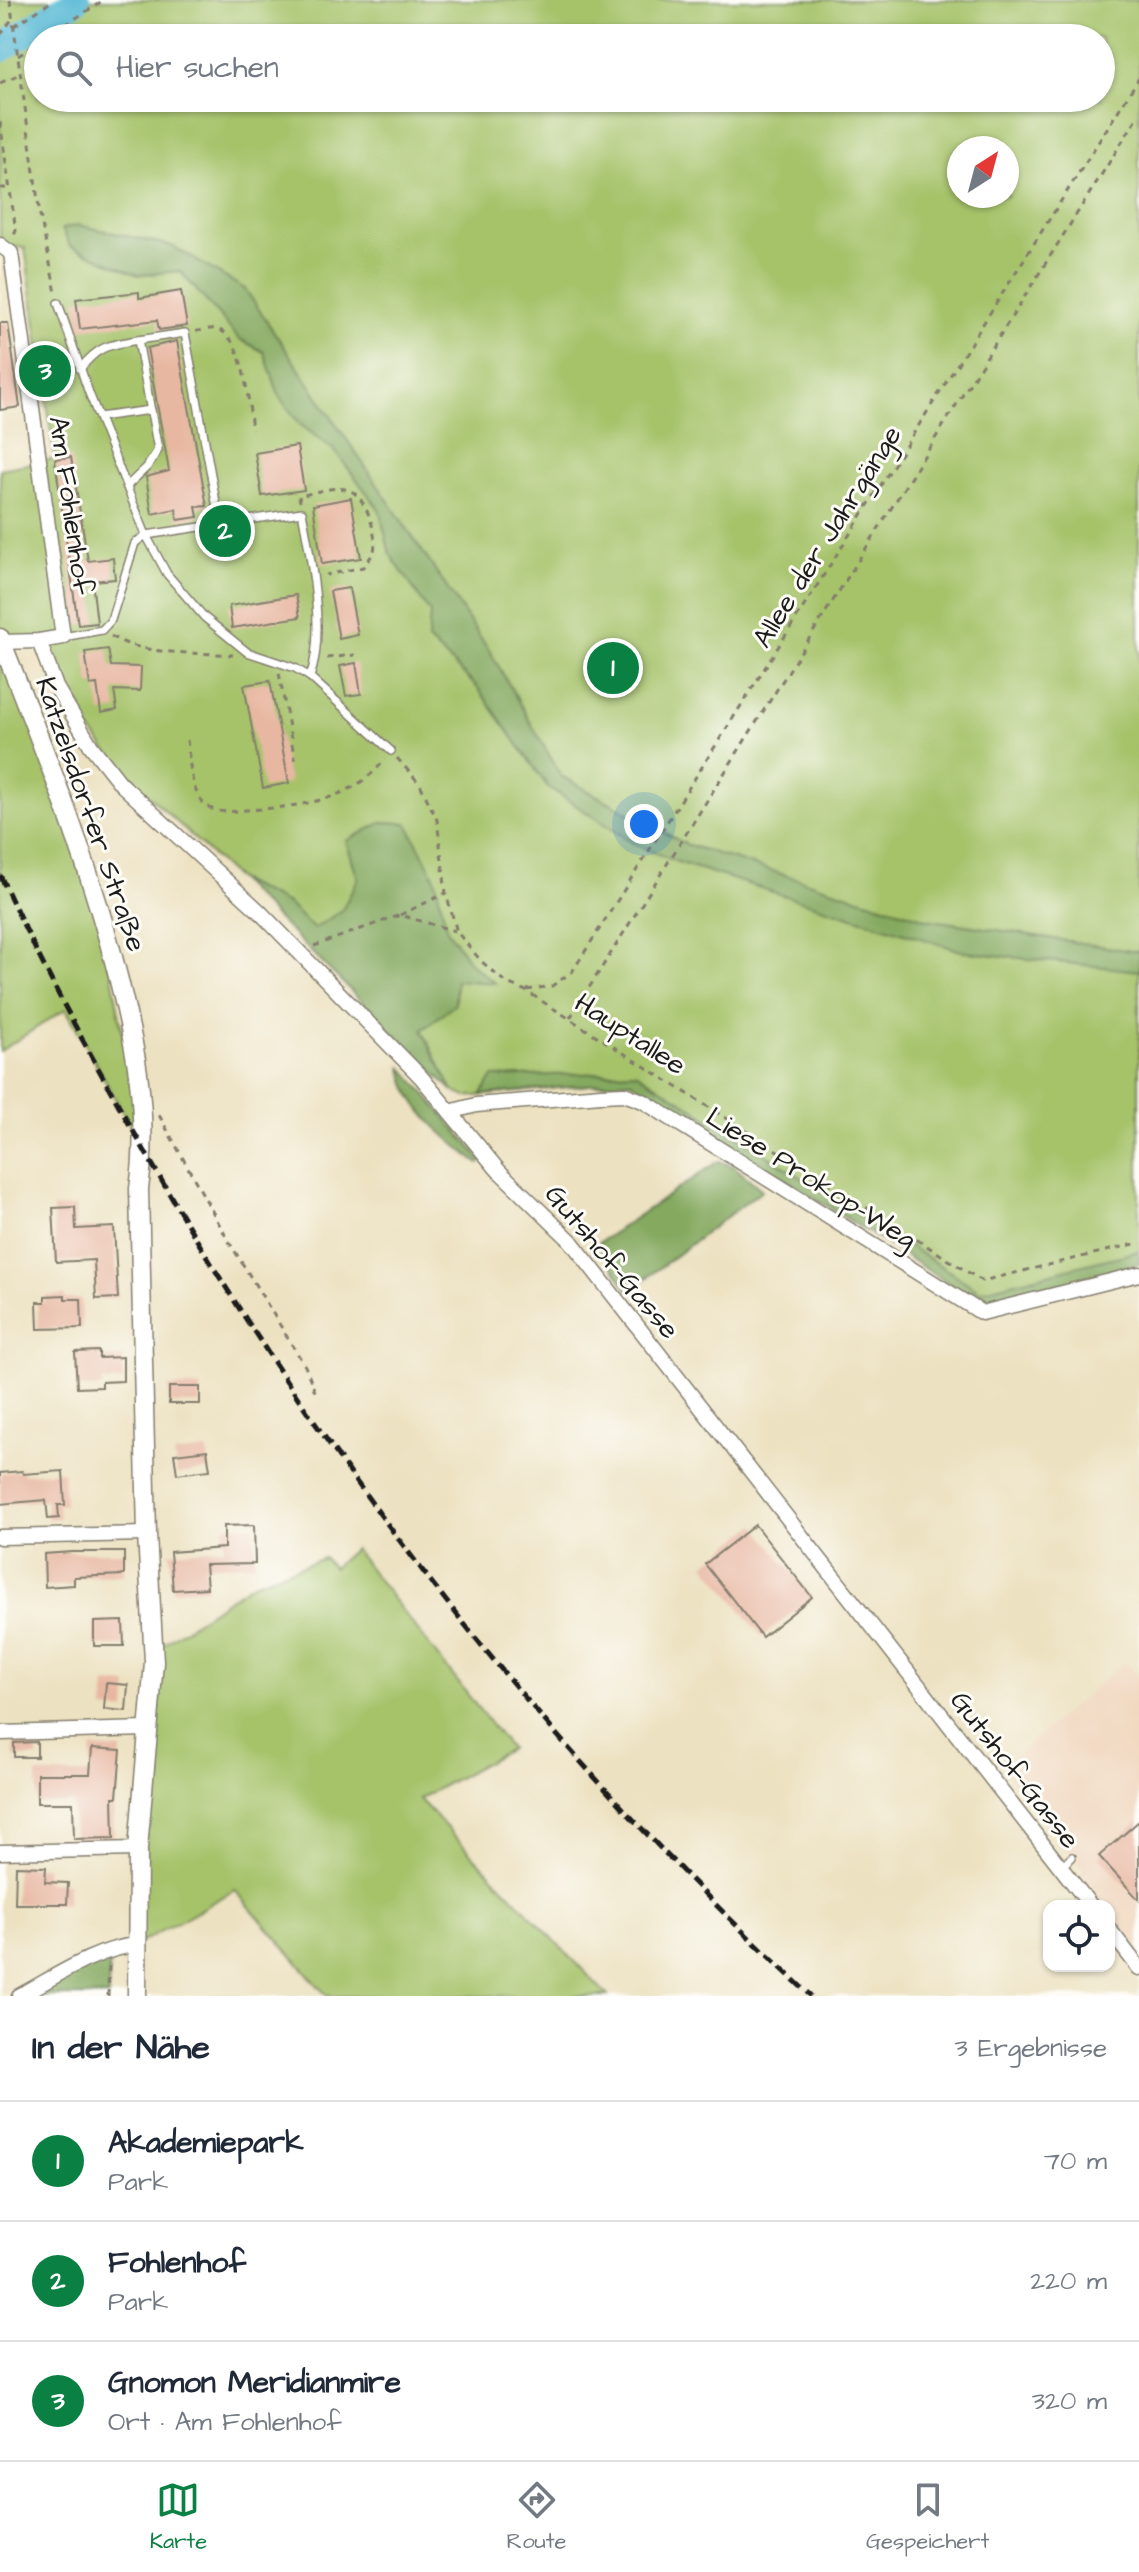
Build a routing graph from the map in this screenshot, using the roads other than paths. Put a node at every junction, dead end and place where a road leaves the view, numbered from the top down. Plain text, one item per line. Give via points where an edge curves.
1 (6, 249) edge
2 (58, 303) road end
3 (138, 340) junction
4 (80, 369) junction
5 (151, 410) junction
6 (99, 417) junction
7 (127, 486) junction
8 (220, 524) junction
9 (146, 535) junction
10 (63, 637) junction
11 (1, 640) edge
12 (39, 641) junction
13 (310, 677) junction
14 (391, 751) road end
15 (450, 1112) junction
16 (1139, 1274) edge
17 (147, 1534) junction
18 (0, 1537) edge
19 (148, 1729) junction
20 (0, 1733) edge
21 (138, 1849) junction
22 (0, 1852) edge
23 (1072, 1857) dead end
24 (1061, 1868) junction
25 (1086, 1900) edge
26 (1115, 1937) edge
27 (129, 1946) junction
28 (1139, 1968) edge
29 (19, 1996) edge
30 (137, 1996) edge

1 - 10 street, Am Fohlenhof
2 - 4 lane
3 - 4 lane via 104,345
3 - 5 lane
3 - 8 lane via 185,333
4 - 6 lane
5 - 6 lane
5 - 7 lane via 158,450
6 - 7 lane
7 - 9 lane
8 - 9 lane
8 - 13 lane via 302,512 314,575 317,659
9 - 10 lane, Katzelsdorfer Straße via 135,543 111,620 102,630
9 - 13 lane via 167,574 204,617 247,652
10 - 12 street, Katzelsdorfer Straße
11 - 12 street, Katzelsdorfer Straße
11 - 17 street, Katzelsdorfer Straße via 99,903 130,1021 143,1100 139,1189
12 - 15 street, Gutshof-Gasse via 56,687 121,784 259,911
13 - 14 lane
15 - 16 street, Liese Prokop-Weg via 476,1105 634,1097 982,1313
15 - 24 street, Gutshof-Gasse via 498,1170 570,1240
17 - 18 street
17 - 19 street, Katzelsdorfer Straße via 154,1662
19 - 20 street
19 - 21 street, Katzelsdorfer Straße
21 - 22 street
21 - 27 street, Katzelsdorfer Straße
23 - 24 lane
24 - 25 street, Gutshof-Gasse
26 - 28 street
27 - 29 street
27 - 30 street, Katzelsdorfer Straße

